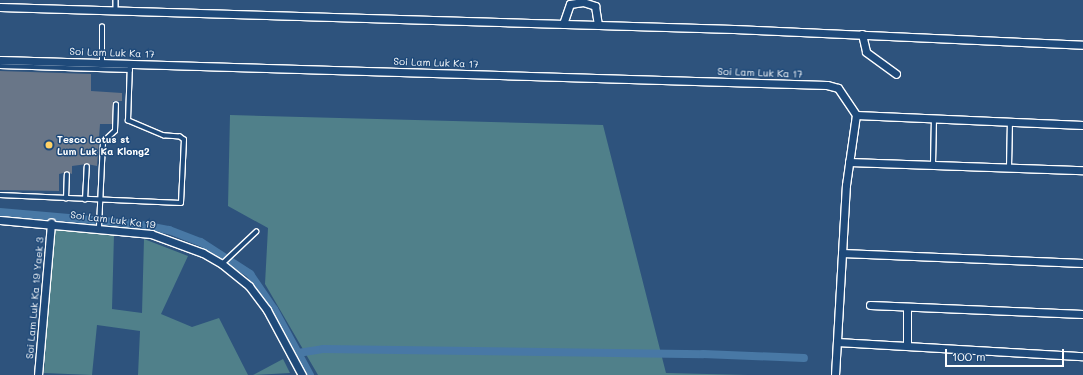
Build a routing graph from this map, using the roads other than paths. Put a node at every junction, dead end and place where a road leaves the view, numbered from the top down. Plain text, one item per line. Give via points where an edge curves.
1 (116, 0) edge
2 (0, 7) edge
3 (116, 10) junction
4 (563, 24) junction
5 (598, 25) junction
6 (102, 27) dead end
7 (862, 34) junction
8 (1083, 45) edge
9 (0, 60) edge
10 (102, 63) junction
11 (0, 66) edge
12 (130, 67) junction
13 (896, 74) dead end
14 (116, 105) dead end
15 (856, 115) junction
16 (934, 119) junction
17 (1010, 122) junction
18 (1083, 125) edge
19 (849, 162) junction
20 (933, 165) junction
21 (87, 167) dead end
22 (1009, 168) junction
23 (1083, 170) edge
24 (67, 175) dead end
25 (0, 195) edge
26 (66, 199) junction
27 (85, 200) junction
28 (101, 200) junction
29 (0, 220) edge
30 (51, 223) junction
31 (100, 224) junction
32 (256, 232) dead end
33 (842, 253) junction
34 (224, 262) junction
35 (1083, 263) edge
36 (870, 305) dead end
37 (907, 308) junction
38 (1083, 314) edge
39 (837, 342) junction
40 (907, 345) junction
41 (1083, 356) edge
42 (38, 375) edge
43 (302, 375) edge
44 (835, 375) edge

1 - 3 lane
2 - 3 street
3 - 4 street
4 - 5 street
4 - 5 street via 566,8 570,4 583,2 595,6
5 - 7 street
6 - 10 lane
7 - 8 street
7 - 13 street via 866,52
9 - 10 street, Soi Lam Luk Ka 17
10 - 12 street, Soi Lam Luk Ka 17
11 - 12 lane
12 - 15 street, Soi Lam Luk Ka 17 via 827,85 838,88
12 - 28 lane via 128,121 164,136 184,139 183,200 177,204
14 - 28 lane via 115,130 103,142
15 - 16 street
15 - 19 street
16 - 17 street
16 - 20 lane
17 - 18 street
17 - 22 lane
19 - 20 street
19 - 33 street
20 - 22 street
21 - 27 lane
22 - 23 street
24 - 26 lane
25 - 26 lane
26 - 27 lane
27 - 28 lane
28 - 31 lane
29 - 30 street, Soi Lam Luk Ka 19
30 - 31 street, Soi Lam Luk Ka 19
30 - 42 street, Soi Lam Luk Ka 19 Yaek 3
31 - 34 street, Soi Lam Luk Ka 19 via 167,239
32 - 34 lane
33 - 35 street
33 - 39 street
34 - 43 street, Soi Lam Luk Ka 19 via 249,286 259,300
36 - 37 street
37 - 38 street
37 - 40 street
39 - 40 street
39 - 44 street
40 - 41 street

